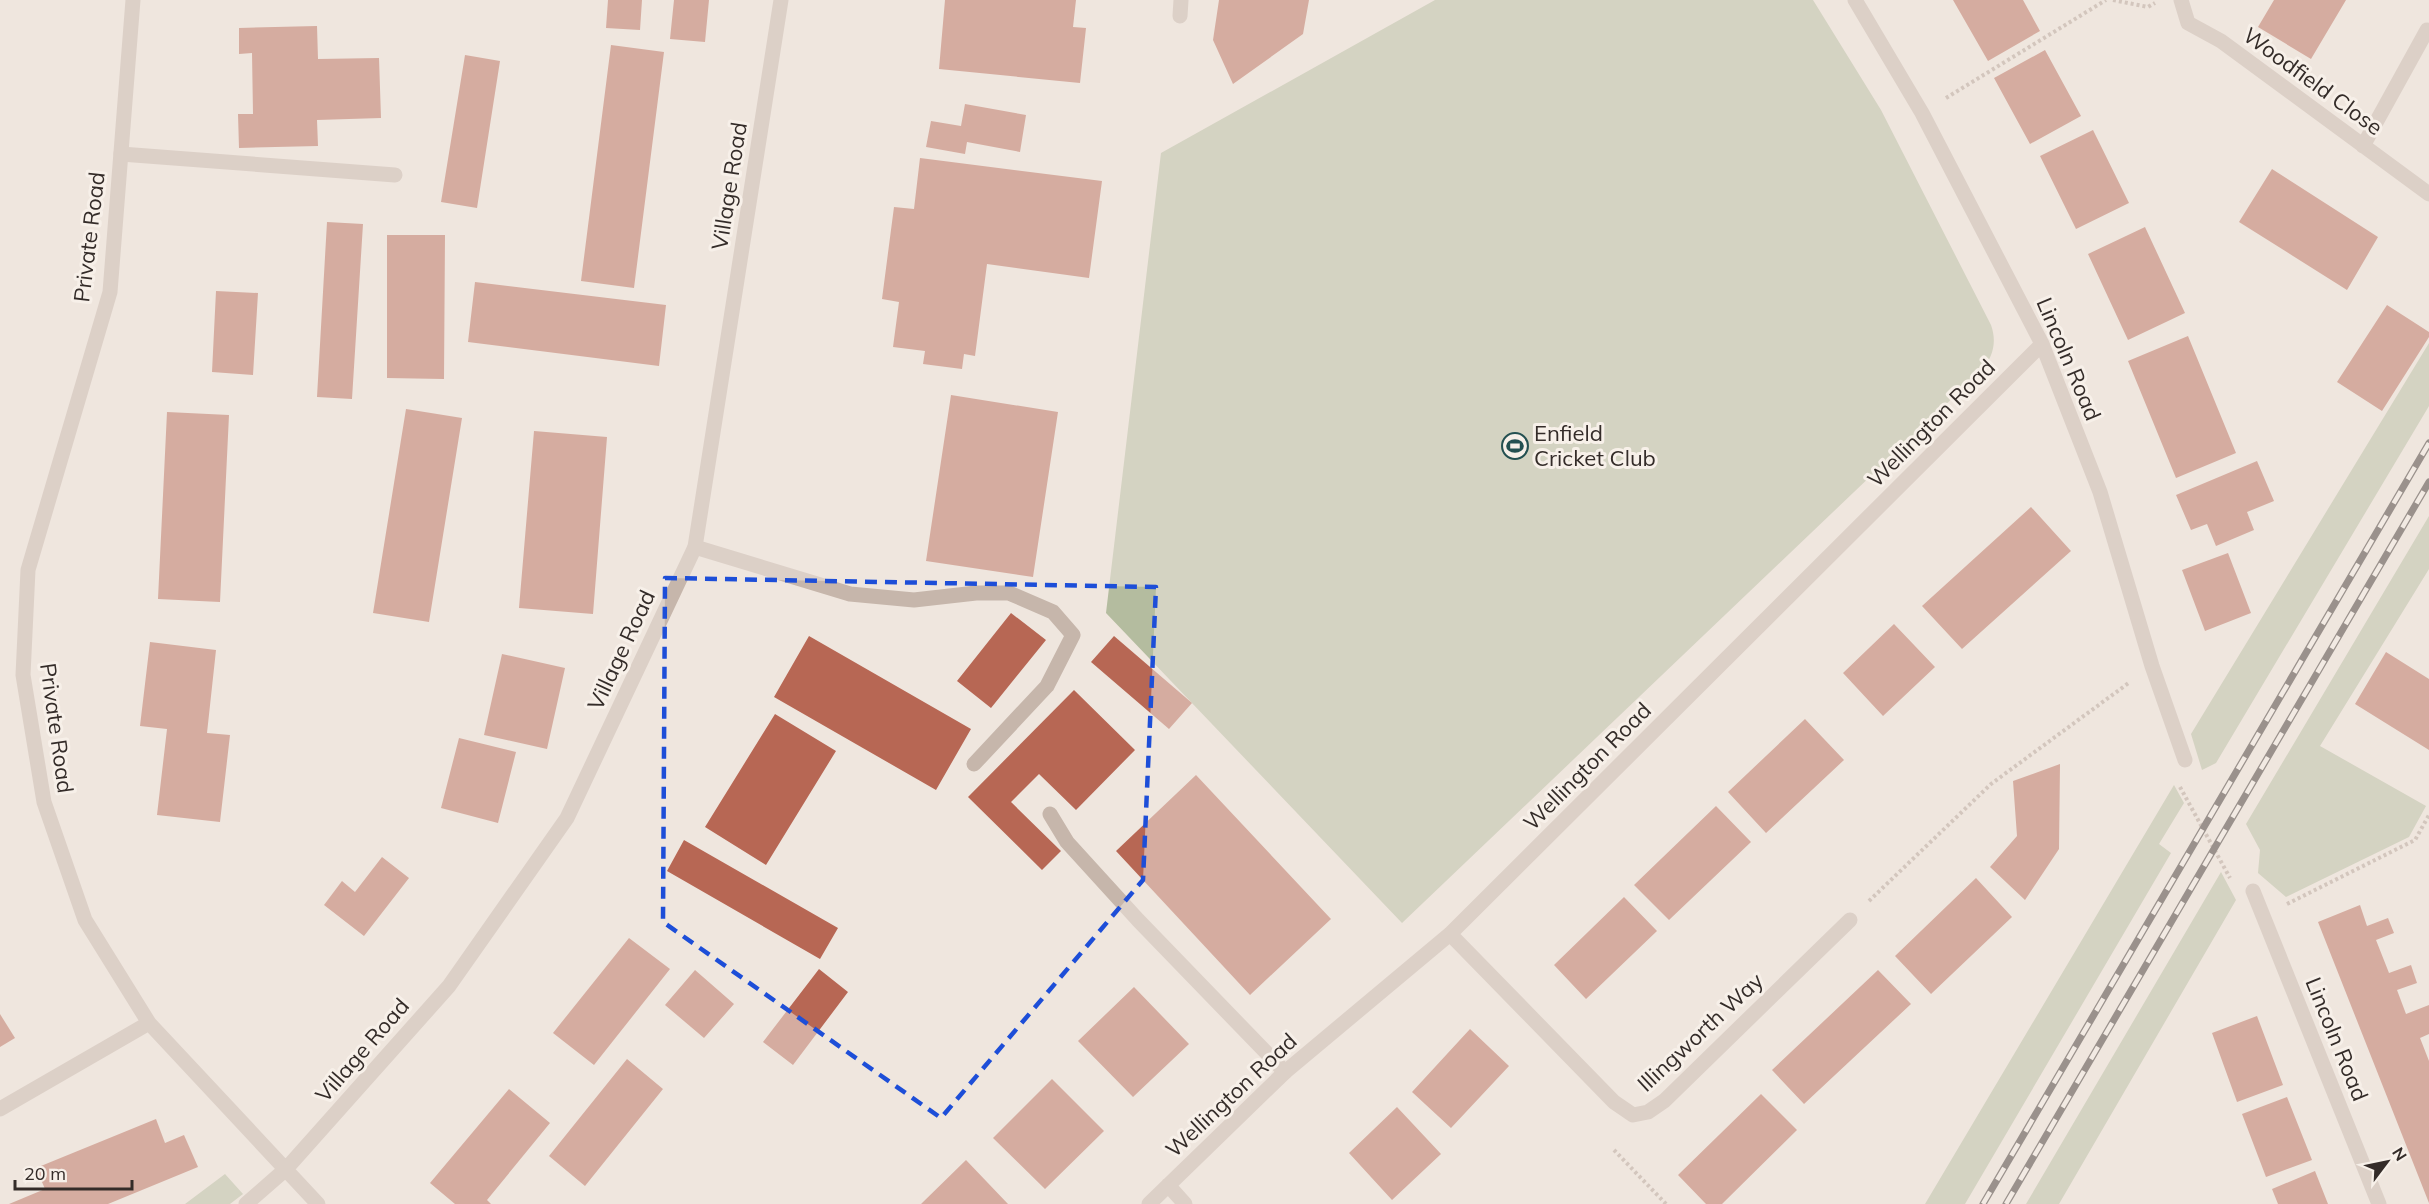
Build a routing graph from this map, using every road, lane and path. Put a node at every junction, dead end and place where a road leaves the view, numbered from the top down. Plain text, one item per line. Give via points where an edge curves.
1 (134, 0) edge
2 (782, 0) edge
3 (1181, 0) edge
4 (1855, 0) edge
5 (2106, 0) edge
6 (2113, 0) edge
7 (2161, 0) edge
8 (2181, 0) edge
9 (1180, 16) dead end
10 (2429, 31) edge
11 (1922, 112) junction
12 (2363, 146) junction
13 (121, 154) junction
14 (395, 175) dead end
15 (2429, 194) edge
16 (2043, 344) junction
17 (695, 547) junction
18 (2152, 666) junction
19 (2185, 760) dead end
20 (974, 764) dead end
21 (2178, 782) dead end
22 (1050, 814) dead end
23 (2429, 815) edge
24 (2234, 885) dead end
25 (2253, 891) dead end
26 (2265, 916) junction
27 (1850, 920) joint
28 (1450, 934) junction
29 (149, 1023) junction
30 (1285, 1072) junction
31 (0, 1109) edge
32 (1614, 1150) dead end
33 (286, 1169) junction
34 (1168, 1185) junction
35 (246, 1204) edge
36 (318, 1204) edge
37 (1149, 1204) edge
38 (1185, 1204) edge
39 (1666, 1204) edge
40 (2379, 1204) edge

1 - 13 street, Private Road
2 - 17 street, Village Road
3 - 9 street
4 - 11 street, Lincoln Road
5 - 11 path
6 - 7 path via 2148,7
8 - 12 street, Woodfield Close via 2188,23 2221,41
10 - 12 street
11 - 16 street, Lincoln Road
12 - 15 street, Woodfield Close
13 - 14 street
13 - 29 street, Private Road via 110,292 28,570 24,675 44,802 85,920
16 - 18 street, Lincoln Road via 2100,492
16 - 28 street, Wellington Road
17 - 20 street via 850,594 914,600 1009,593 1053,612 1073,635 1047,686
17 - 33 street, Village Road via 567,818 449,986
18 - 19 street, Lincoln Road
18 - 27 path via 1991,784
21 - 24 path
22 - 30 street via 1067,842 1138,920
23 - 26 path via 2415,840
25 - 26 street, Lincoln Road
26 - 40 street, Lincoln Road
27 - 28 street, Illingworth Way via 1664,1101 1648,1112 1633,1115 1614,1102
28 - 30 street, Wellington Road
29 - 31 street
29 - 33 street, Private Road
30 - 34 street, Wellington Road
32 - 39 path
33 - 35 street, Village Road
33 - 36 street, Private Road
34 - 37 street, Wellington Road
34 - 38 street

